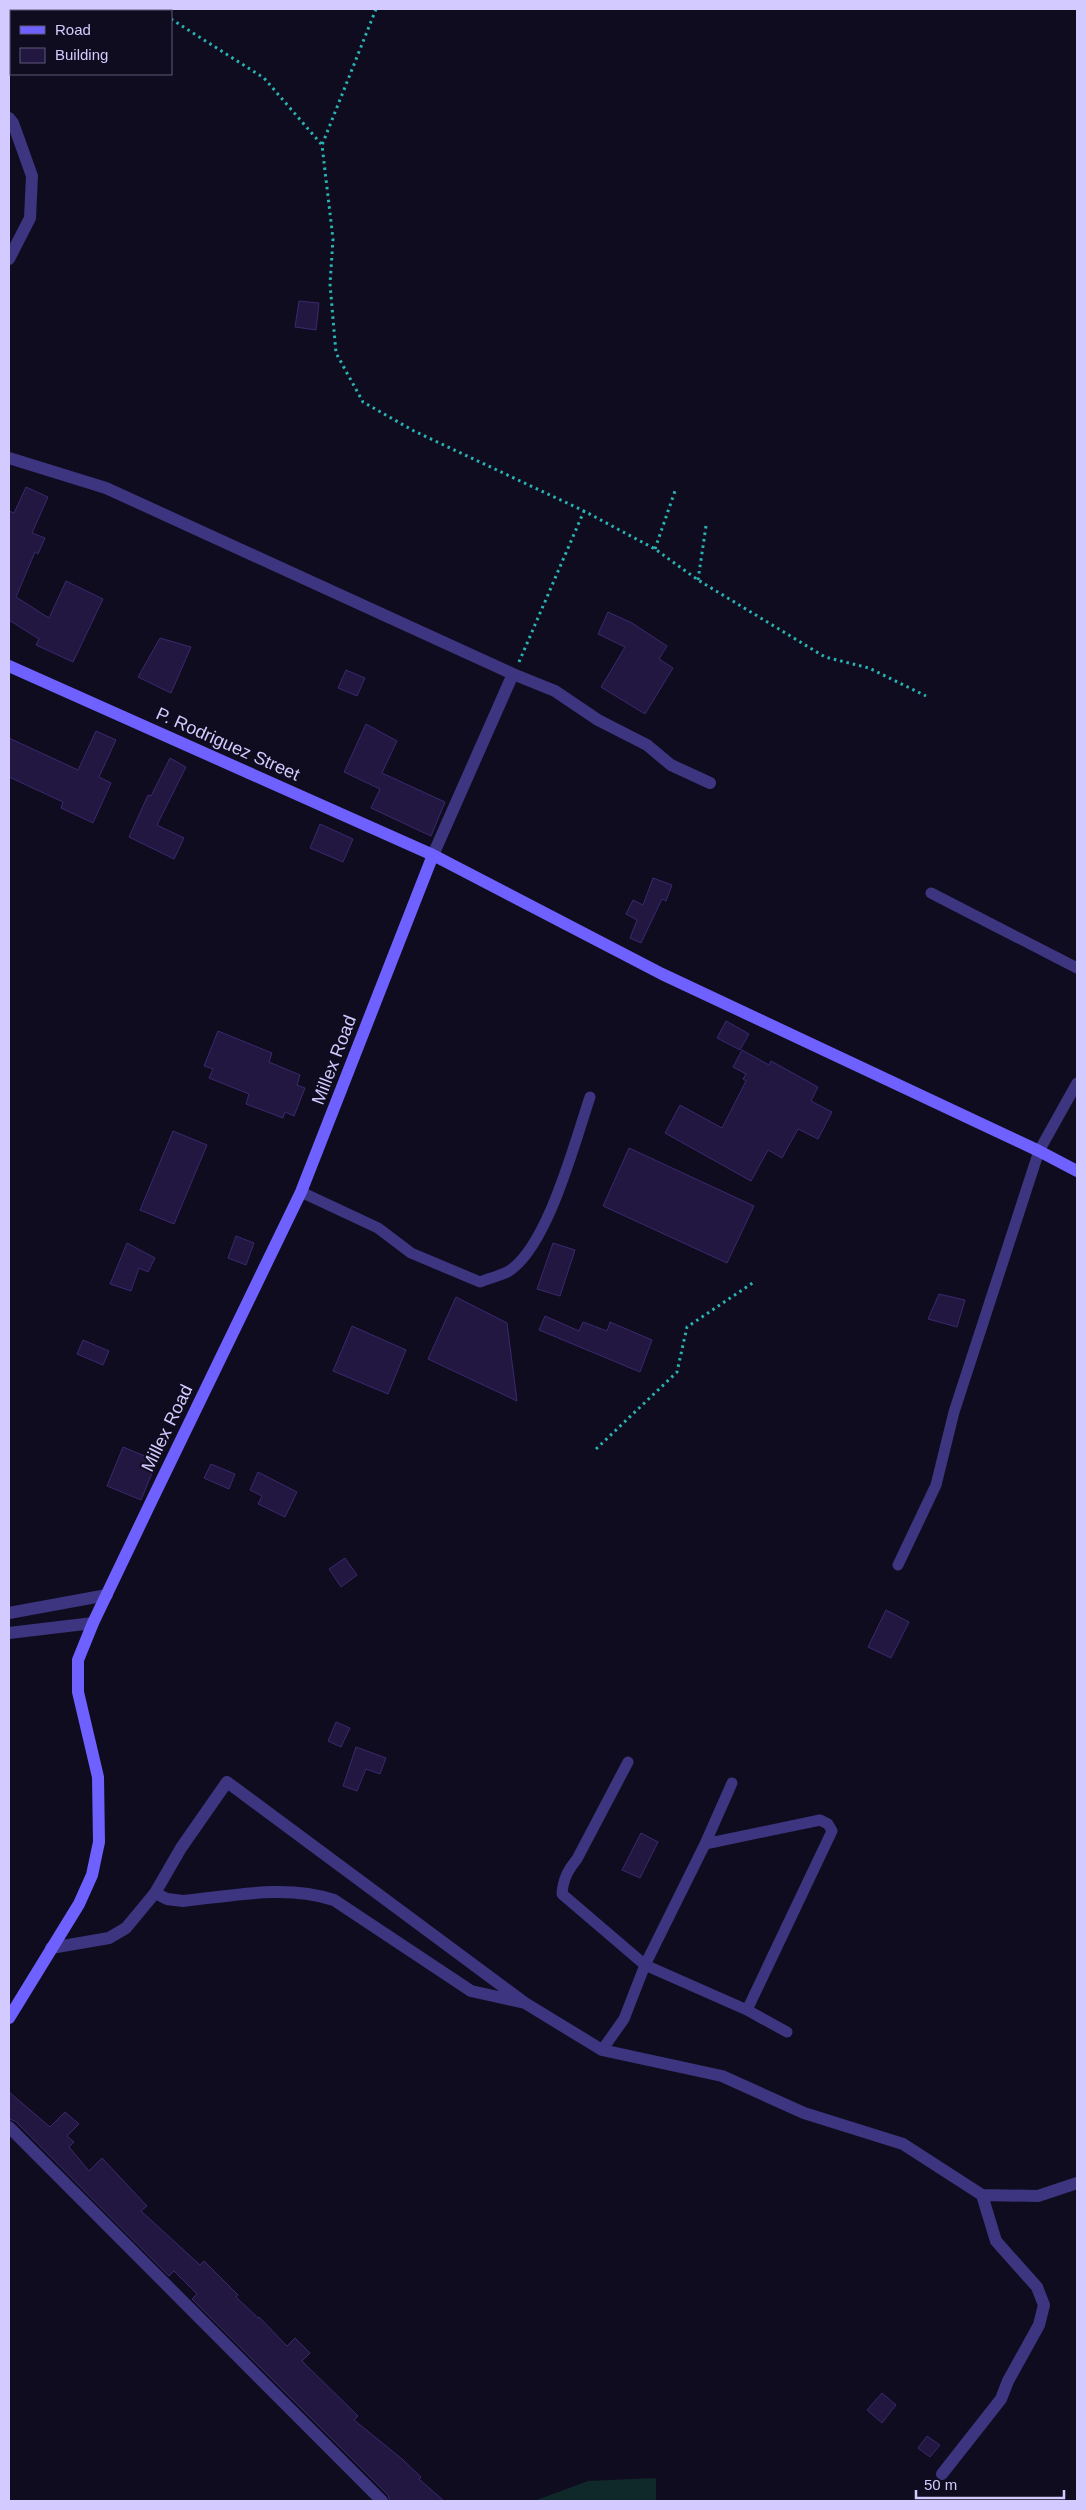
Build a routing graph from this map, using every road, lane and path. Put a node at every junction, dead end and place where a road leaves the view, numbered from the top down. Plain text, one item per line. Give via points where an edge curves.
1 (376, 9) edge
2 (172, 20) edge
3 (9, 118) edge
4 (322, 145) junction
5 (9, 259) edge
6 (9, 458) edge
7 (676, 488) dead end
8 (584, 511) junction
9 (706, 526) dead end
10 (655, 549) junction
11 (698, 580) junction
12 (9, 666) edge
13 (513, 674) junction
14 (926, 696) dead end
15 (710, 783) dead end
16 (433, 855) junction
17 (931, 893) dead end
18 (1077, 968) edge
19 (1077, 1083) edge
20 (590, 1096) dead end
21 (1039, 1151) junction
22 (1077, 1171) edge
23 (301, 1192) junction
24 (754, 1282) dead end
25 (596, 1449) dead end
26 (898, 1566) dead end
27 (107, 1595) junction
28 (9, 1613) edge
29 (93, 1623) junction
30 (9, 1634) edge
31 (628, 1762) dead end
32 (732, 1782) dead end
33 (705, 1844) junction
34 (155, 1893) junction
35 (51, 1948) junction
36 (645, 1965) junction
37 (525, 2003) junction
38 (747, 2010) junction
39 (9, 2018) edge
40 (787, 2032) dead end
41 (602, 2050) junction
42 (9, 2127) edge
43 (1077, 2183) edge
44 (982, 2195) junction
45 (942, 2474) dead end
46 (382, 2501) edge

1 - 4 path
2 - 4 path via 264,78
3 - 5 street via 32,176 30,218
4 - 8 path via 333,239 330,284 336,353 363,402 414,431
6 - 13 street via 106,488
7 - 10 path
8 - 10 path
8 - 13 path
9 - 11 path
10 - 11 path
11 - 14 path via 825,657 869,668
12 - 16 street, P. Rodriguez Street
13 - 15 street via 556,691 598,720 647,745 671,765
13 - 16 street
16 - 21 street, P. Rodriguez Street via 662,974
16 - 23 street, Millex Road
17 - 18 lane
19 - 21 lane
20 - 23 lane via 557,1196 529,1252 509,1271 480,1282 411,1253 378,1228
21 - 22 street, P. Rodriguez Street
21 - 26 lane via 954,1412 936,1485
23 - 27 street, Millex Road
24 - 25 path via 687,1327 677,1372
27 - 28 street
27 - 29 street, Millex Road
29 - 30 street
29 - 35 street, Millex Road via 78,1660 78,1692 98,1777 99,1842 92,1875 80,1904
31 - 36 lane via 577,1859 568,1870 562,1894
32 - 33 lane
33 - 36 lane
33 - 38 lane via 820,1820 832,1831
34 - 35 street via 126,1928 108,1938
34 - 37 street via 183,1901 282,1892 314,1893 334,1900 471,1991
34 - 37 street via 226,1782
35 - 39 street, Millex Road
36 - 38 lane
36 - 41 lane via 624,2019
37 - 41 street
38 - 40 lane
41 - 44 street via 722,2076 804,2113 903,2144
42 - 46 street
43 - 44 street via 1038,2196
44 - 45 street via 996,2240 1037,2287 1044,2305 1039,2325 1001,2399

